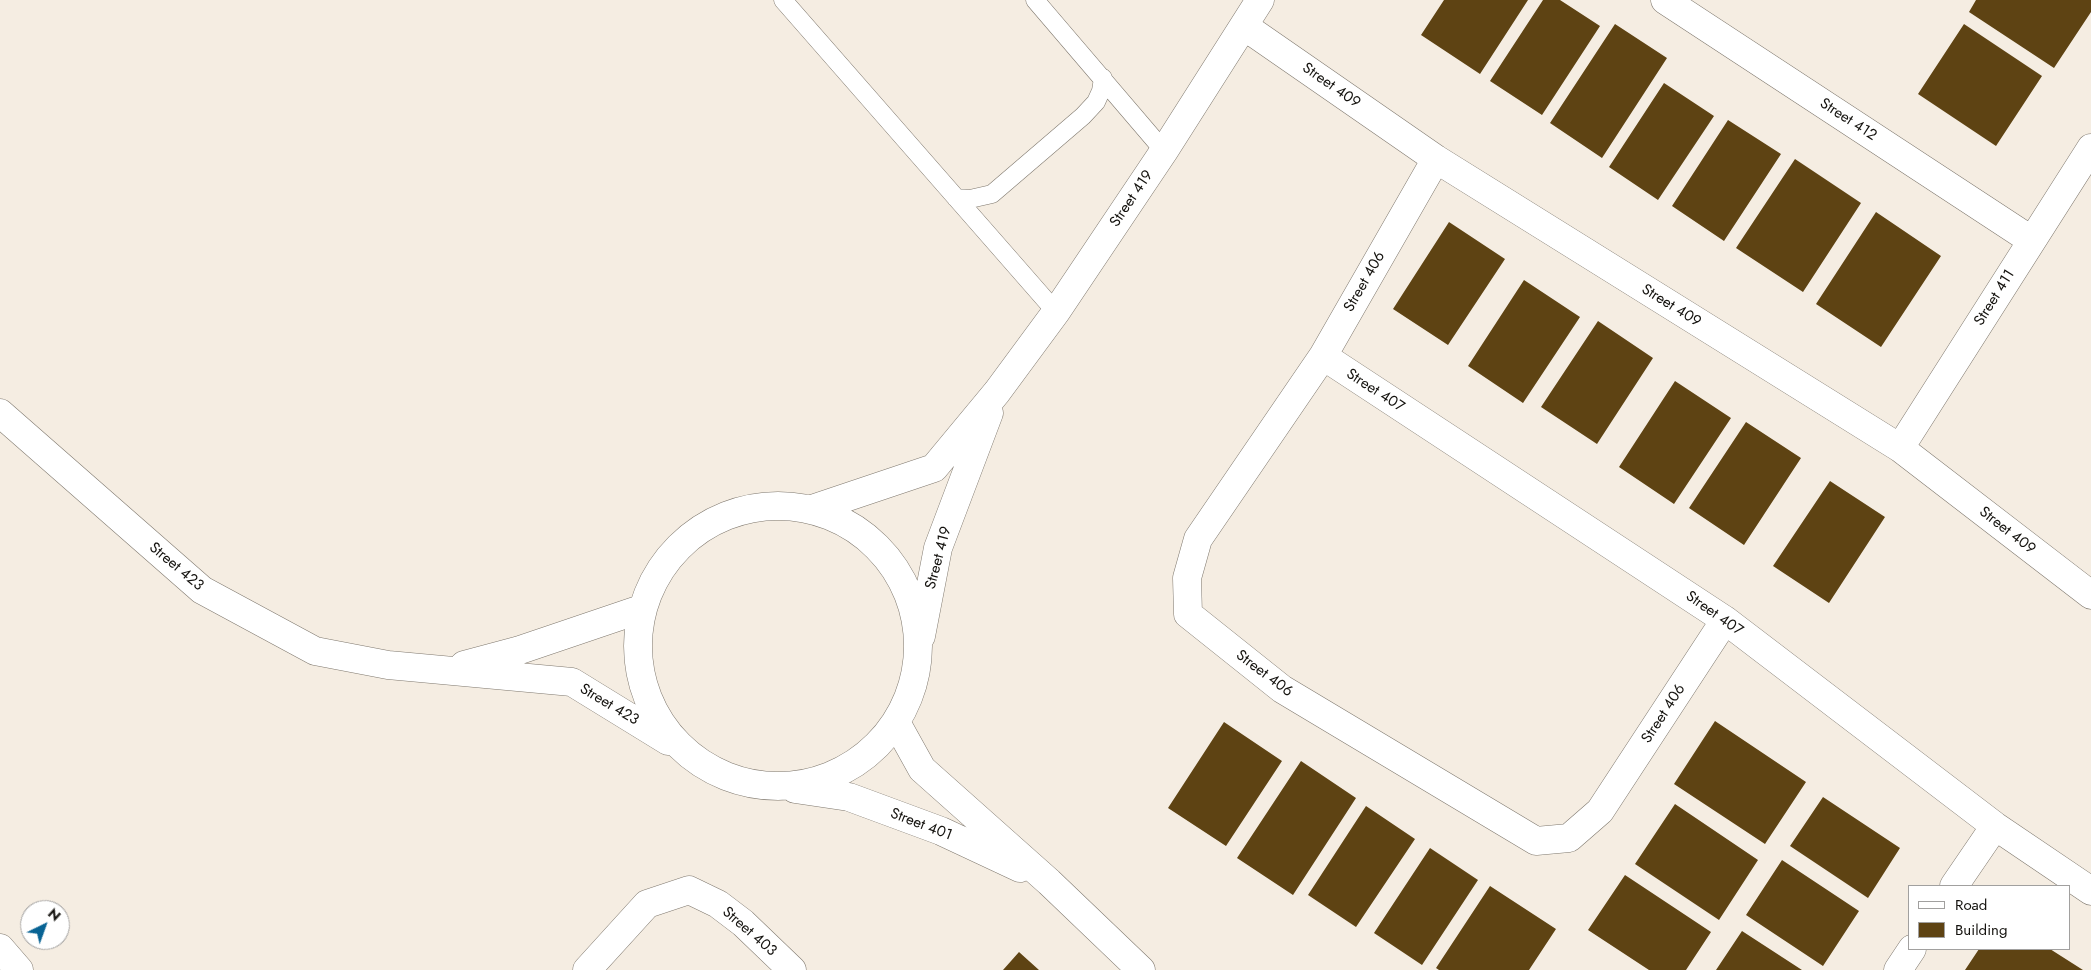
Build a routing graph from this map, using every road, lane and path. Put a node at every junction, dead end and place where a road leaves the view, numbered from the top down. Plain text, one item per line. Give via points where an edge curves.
1 (783, 0) edge
2 (1035, 0) edge
3 (1260, 0) edge
4 (1665, 0) edge
5 (1244, 26) junction
6 (1102, 78) junction
7 (2091, 148) edge
8 (1164, 151) junction
9 (1436, 159) junction
10 (956, 198) junction
11 (2031, 240) junction
12 (1056, 312) junction
13 (1322, 356) junction
14 (997, 392) junction
15 (0, 413) edge
16 (1900, 448) junction
17 (812, 509) junction
18 (2091, 595) edge
19 (641, 609) junction
20 (1725, 620) junction
21 (920, 641) junction
22 (443, 670) junction
23 (897, 724) junction
24 (680, 748) junction
25 (786, 788) junction
26 (1995, 826) junction
27 (1049, 882) junction
28 (1955, 885) edge
29 (2091, 890) edge
30 (0, 948) edge
31 (1911, 950) edge
32 (19, 970) edge
33 (587, 970) edge
34 (792, 970) edge
35 (1141, 970) edge
36 (1898, 970) edge

1 - 10 lane
2 - 6 lane
3 - 5 street, Street 419
4 - 11 street, Street 412
5 - 8 street, Street 419
5 - 9 street, Street 409
6 - 8 lane
6 - 10 lane via 1096,102 1083,116 992,194 970,199
7 - 11 street, Street 411
8 - 12 street, Street 419
9 - 13 street, Street 406
9 - 16 street, Street 409
10 - 12 lane
11 - 16 street, Street 411
12 - 14 street, Street 419
13 - 20 street, Street 407
13 - 20 street, Street 406 via 1198,539 1187,578 1188,614 1282,689 1536,841 1568,838 1600,812
14 - 17 street, Street 419 via 934,468
14 - 21 street, Street 419 via 938,548
15 - 22 street, Street 423 via 202,590 315,651 388,665
16 - 18 street, Street 409
17 - 19 street via 757,506 706,524 665,560
17 - 21 street via 862,532 903,580
19 - 22 street, Street 423 via 520,650
19 - 24 street via 637,659 650,708
20 - 26 street, Street 407
21 - 23 street, Street 419 via 915,684
22 - 24 street, Street 423 via 572,682
23 - 25 street via 850,769
23 - 27 street, Street 401 via 922,769
24 - 25 street, Street 423 via 729,780
25 - 27 street, Street 401 via 849,797 940,831
26 - 28 street
26 - 29 street, Street 407
27 - 35 street, Street 401
30 - 32 street
31 - 36 street
33 - 34 street, Street 403 via 647,904 689,890 718,904 743,923

